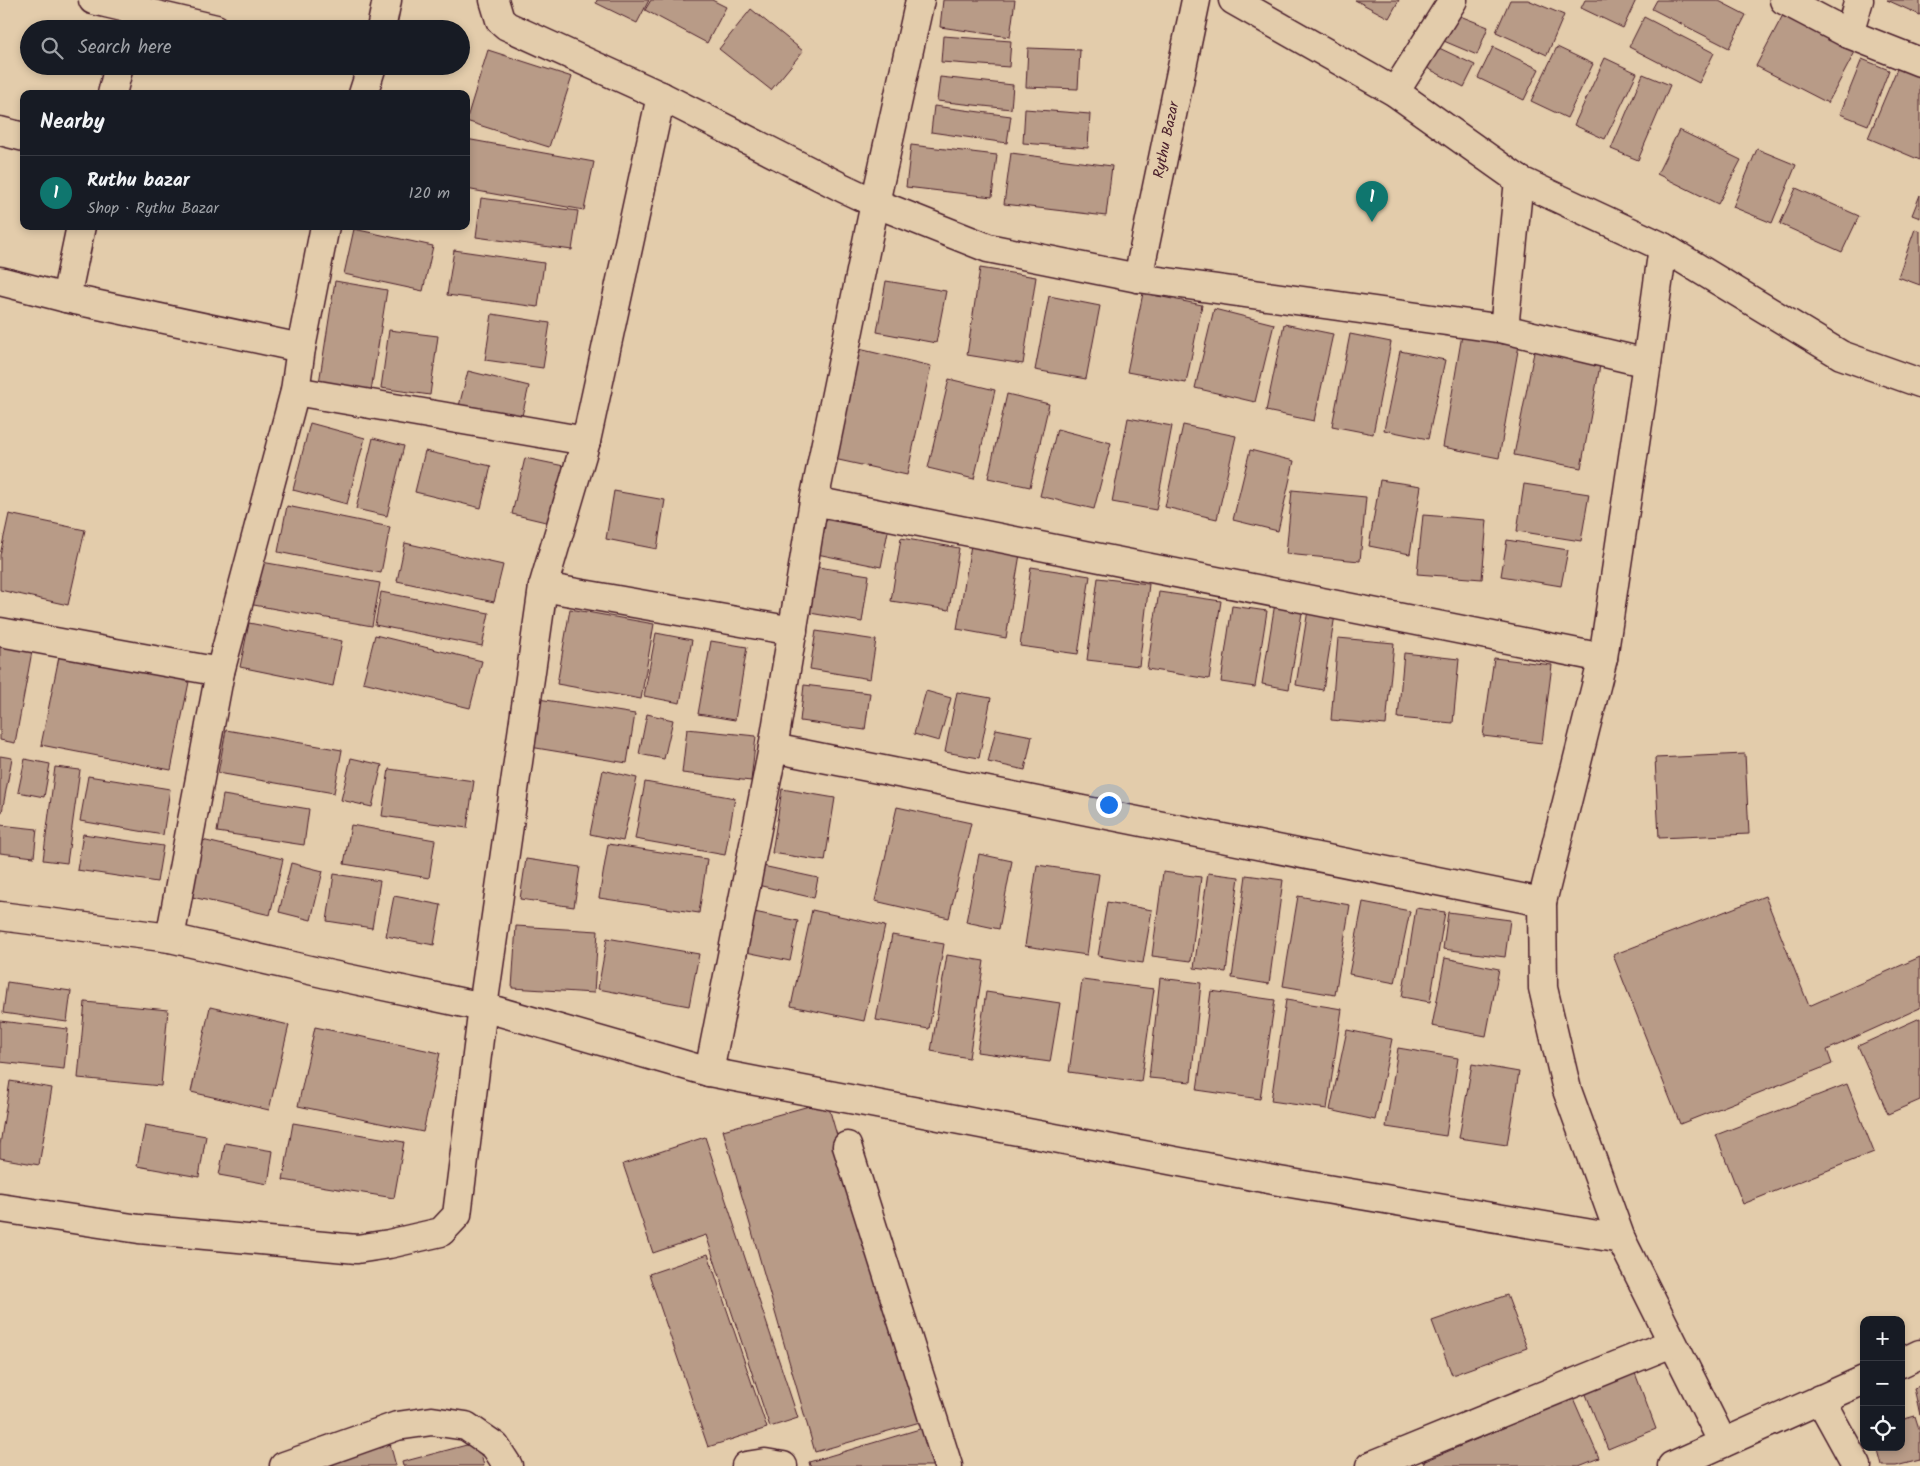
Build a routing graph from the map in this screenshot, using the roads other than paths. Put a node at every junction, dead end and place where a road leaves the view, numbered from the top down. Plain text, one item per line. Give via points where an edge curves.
1 (93, 0) edge
2 (387, 0) edge
3 (494, 0) edge
4 (920, 0) edge
5 (1196, 0) edge
6 (1233, 0) edge
7 (1453, 0) edge
8 (1784, 0) edge
9 (1859, 0) edge
10 (132, 13) edge
11 (169, 20) edge
12 (382, 20) edge
13 (1849, 34) junction
14 (1920, 62) edge
15 (116, 75) edge
16 (369, 75) edge
17 (113, 90) edge
18 (364, 90) edge
19 (1395, 92) junction
20 (661, 96) junction
21 (0, 130) edge
22 (20, 136) edge
23 (1519, 180) junction
24 (875, 203) junction
25 (80, 230) edge
26 (324, 230) edge
27 (1663, 247) junction
28 (1138, 278) junction
29 (0, 280) edge
30 (66, 298) junction
31 (1504, 328) junction
32 (300, 348) junction
33 (1647, 363) junction
34 (1920, 383) edge
35 (295, 391) junction
36 (586, 441) junction
37 (814, 500) junction
38 (543, 587) junction
39 (793, 631) junction
40 (0, 632) edge
41 (1603, 658) junction
42 (220, 672) junction
43 (773, 748) junction
44 (1542, 902) junction
45 (0, 916) edge
46 (170, 938) junction
47 (483, 1007) junction
48 (709, 1072) junction
49 (847, 1146) dead end
50 (0, 1208) edge
51 (1621, 1239) junction
52 (1672, 1343) junction
53 (1920, 1354) edge
54 (1905, 1361) edge
55 (1860, 1382) edge
56 (1820, 1399) junction
57 (1723, 1443) junction
58 (1399, 1461) edge
59 (284, 1466) edge
60 (508, 1466) edge
61 (746, 1466) edge
62 (783, 1466) edge
63 (948, 1466) edge
64 (1370, 1466) edge
65 (1672, 1466) edge
66 (1856, 1466) edge

1 - 10 street
2 - 12 street
3 - 20 street via 500,20 506,26
4 - 24 street
5 - 28 street, Rythu Bazar
6 - 19 street
7 - 19 street
8 - 13 street
9 - 13 street
10 - 11 street
13 - 14 street
15 - 17 street
16 - 18 street
19 - 23 street
20 - 24 street
20 - 36 street
21 - 22 street
23 - 27 street
23 - 31 street
24 - 28 street via 988,248
24 - 37 street
25 - 30 street
26 - 32 street
27 - 33 street
27 - 34 street via 1841,355
28 - 31 street
29 - 30 street
30 - 32 street
31 - 33 street
32 - 35 street
33 - 41 street
35 - 36 street
35 - 42 street
36 - 38 street
37 - 39 street
37 - 41 street
38 - 39 street
38 - 47 street
39 - 43 street
40 - 42 street
41 - 44 street
42 - 46 street
43 - 44 street
43 - 48 street
44 - 51 street via 1543,988 1566,1090
45 - 46 street
46 - 47 street
47 - 48 street
47 - 50 street via 457,1215 441,1232 357,1249 139,1230
48 - 51 street via 1270,1179
49 - 63 street
51 - 52 street
52 - 57 street
52 - 58 street
53 - 54 street
55 - 56 street
56 - 57 street
56 - 66 street
57 - 65 street
58 - 64 street
59 - 60 street via 397,1426 432,1421 466,1426 495,1446
61 - 62 street via 765,1463

